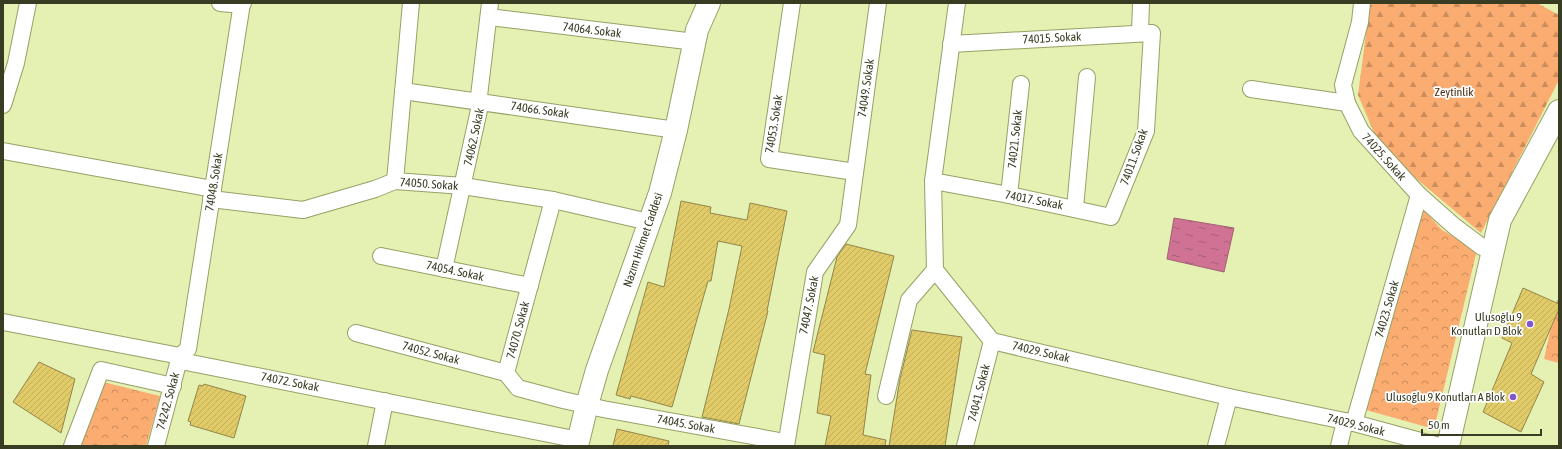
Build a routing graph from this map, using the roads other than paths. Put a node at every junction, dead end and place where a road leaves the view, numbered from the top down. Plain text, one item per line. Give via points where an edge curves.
1 (28, 3) edge
2 (220, 3) edge
3 (411, 3) edge
4 (697, 3) edge
5 (709, 3) edge
6 (792, 3) edge
7 (878, 3) edge
8 (957, 3) edge
9 (1141, 3) edge
10 (1362, 3) edge
11 (242, 4) edge
12 (489, 10) edge
13 (1146, 33) junction
14 (696, 36) junction
15 (951, 44) junction
16 (1087, 77) dead end
17 (1021, 84) dead end
18 (1251, 89) dead end
19 (403, 91) junction
20 (481, 101) junction
21 (1347, 103) junction
22 (3, 105) edge
23 (1559, 111) edge
24 (676, 130) junction
25 (3, 151) edge
26 (855, 172) junction
27 (396, 181) junction
28 (933, 181) junction
29 (464, 186) junction
30 (212, 194) junction
31 (1009, 195) junction
32 (1419, 195) junction
33 (553, 200) junction
34 (1075, 208) junction
35 (649, 222) junction
36 (1493, 251) junction
37 (381, 256) dead end
38 (444, 269) junction
39 (935, 270) junction
40 (530, 286) junction
41 (3, 322) edge
42 (356, 333) dead end
43 (992, 340) junction
44 (180, 356) junction
45 (506, 373) junction
46 (173, 386) junction
47 (886, 396) dead end
48 (1229, 397) junction
49 (384, 401) junction
50 (587, 405) junction
51 (1350, 422) junction
52 (578, 443) edge
53 (786, 444) edge
54 (72, 446) edge
55 (156, 446) edge
56 (376, 446) edge
57 (965, 446) edge
58 (1216, 446) edge
59 (1339, 446) edge
60 (1439, 446) edge
61 (1448, 446) edge

1 - 22 street via 16,63
2 - 11 street
3 - 19 street
4 - 14 main road, Nazım Hikmet Caddesi
5 - 14 main road, Nazım Hikmet Caddesi
6 - 26 street, 74053. Sokak via 769,159
7 - 26 street, 74049. Sokak
8 - 15 street
9 - 13 street, 74011. Sokak
10 - 21 street, 74025. Sokak via 1360,22 1343,85
11 - 30 street, 74048. Sokak
12 - 14 street, 74064. Sokak
12 - 20 street, 74062. Sokak via 479,96
13 - 15 street, 74015. Sokak
13 - 34 street, 74011. Sokak via 1146,131 1111,217
14 - 24 main road, Nazım Hikmet Caddesi
15 - 28 street
16 - 34 street, 74017. Sokak
17 - 31 street, 74021. Sokak
18 - 21 street
19 - 20 street, 74066. Sokak
19 - 27 street
20 - 24 street, 74066. Sokak
20 - 29 street, 74062. Sokak
21 - 32 street, 74025. Sokak via 1361,131
23 - 36 main road via 1500,220
24 - 35 main road, Nazım Hikmet Caddesi via 660,193
25 - 30 street, 74050. Sokak
26 - 53 street, 74047. Sokak via 848,225 815,272
27 - 29 street, 74050. Sokak
27 - 30 street, 74050. Sokak via 304,210
28 - 31 street, 74017. Sokak
28 - 39 street
29 - 33 street, 74050. Sokak
29 - 38 street, 74062. Sokak
30 - 44 street, 74048. Sokak via 188,348
31 - 34 street, 74017. Sokak
32 - 36 street, 74025. Sokak via 1482,247
32 - 51 street, 74023. Sokak
33 - 35 street, 74050. Sokak
33 - 40 street, 74070. Sokak
35 - 50 main road, Nazım Hikmet Caddesi
36 - 61 main road
37 - 38 street, 74054. Sokak
38 - 40 street, 74054. Sokak
39 - 43 street
39 - 47 street via 909,300
40 - 45 street, 74070. Sokak
41 - 44 street, 74072. Sokak
42 - 45 street, 74052. Sokak
43 - 48 street, 74029. Sokak
43 - 57 street, 74041. Sokak
44 - 46 street, 74242. Sokak
44 - 49 street, 74072. Sokak via 186,362
45 - 50 street, 74070. Sokak via 518,388
46 - 54 street via 101,370
46 - 55 street, 74242. Sokak
48 - 51 street, 74029. Sokak
48 - 58 street
49 - 52 street, 74072. Sokak
49 - 56 street
50 - 52 main road, Nazım Hikmet Caddesi
50 - 53 street, 74045. Sokak
51 - 59 street, 74023. Sokak
51 - 60 street, 74029. Sokak

